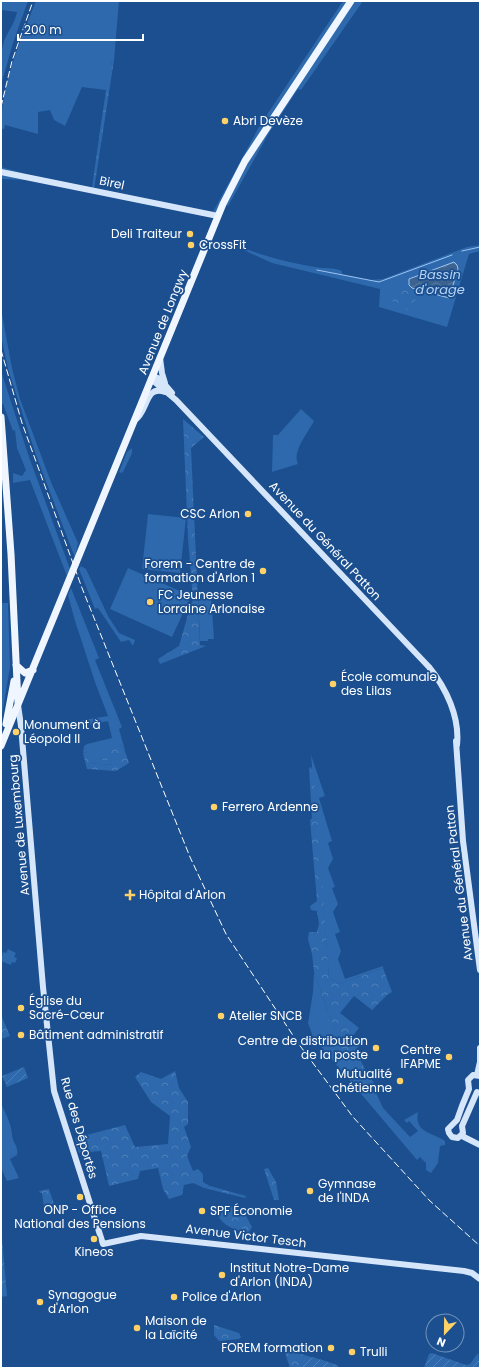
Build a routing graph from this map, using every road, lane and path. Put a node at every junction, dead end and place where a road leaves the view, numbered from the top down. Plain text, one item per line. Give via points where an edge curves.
1 (351, 1) edge
2 (1, 172) edge
3 (218, 216) junction
4 (160, 358) junction
5 (152, 378) junction
6 (165, 384) junction
7 (176, 400) junction
8 (1, 417) edge
9 (135, 420) junction
10 (16, 666) junction
11 (33, 670) junction
12 (24, 691) junction
13 (18, 705) junction
14 (21, 722) junction
15 (9, 726) junction
16 (1, 746) edge
17 (38, 920) joint
18 (480, 970) edge
19 (480, 1048) edge
20 (478, 1075) edge
21 (469, 1089) junction
22 (478, 1091) edge
23 (455, 1123) junction
24 (462, 1126) junction
25 (462, 1136) junction
26 (480, 1145) edge
27 (103, 1244) joint
28 (480, 1279) edge

1 - 3 main road, Avenue de Longwy via 245,161
2 - 3 main road, Birel
3 - 4 main road, Avenue de Longwy
4 - 5 main road, Avenue de Longwy
4 - 6 main road
5 - 6 main road via 160,379
5 - 7 main road
5 - 9 main road, Avenue de Longwy
6 - 7 main road
7 - 9 main road via 165,392 154,390 150,393 140,417
7 - 18 main road, Avenue du Général Patton via 424,662 438,680 453,709 457,724 463,841
8 - 10 main road, Avenue de Luxembourg
9 - 11 main road, Avenue de Longwy
10 - 11 main road via 25,672
10 - 13 main road, Avenue de Luxembourg
10 - 16 main road
11 - 12 main road, Avenue de Longwy
12 - 13 main road, Avenue de Longwy
12 - 14 main road
13 - 14 main road, Avenue de Luxembourg
13 - 15 main road, Avenue de Longwy
14 - 15 main road
14 - 17 main road, Avenue de Luxembourg
15 - 16 main road, Avenue de Longwy
17 - 27 main road, Rue des Déportés via 54,1091
19 - 20 main road
20 - 21 main road via 468,1080
21 - 22 main road
21 - 23 main road
22 - 24 main road
23 - 24 main road
23 - 25 main road via 449,1126 450,1135 456,1138
24 - 25 main road
25 - 26 main road
27 - 28 main road, Avenue Victor Tesch via 141,1236 468,1272

